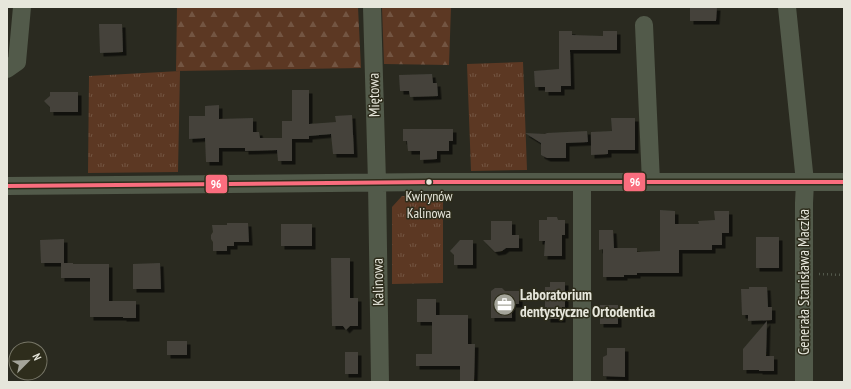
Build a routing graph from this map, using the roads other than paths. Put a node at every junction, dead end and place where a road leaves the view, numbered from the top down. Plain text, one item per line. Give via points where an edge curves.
1 (22, 7) edge
2 (372, 7) edge
3 (787, 7) edge
4 (644, 25) dead end
5 (7, 69) edge
6 (377, 182) junction
7 (582, 182) junction
8 (651, 182) junction
9 (805, 182) junction
10 (844, 182) edge
11 (7, 186) edge
12 (380, 382) edge
13 (582, 382) edge
14 (804, 382) edge

1 - 5 street via 17,62
2 - 6 street, Miętowa
3 - 9 street, Generała Stanisława Maczka
4 - 8 street
6 - 7 street
6 - 11 street
6 - 12 street, Kalinowa
7 - 8 street
7 - 13 street
8 - 9 street
9 - 10 street
9 - 14 street, Generała Stanisława Maczka

